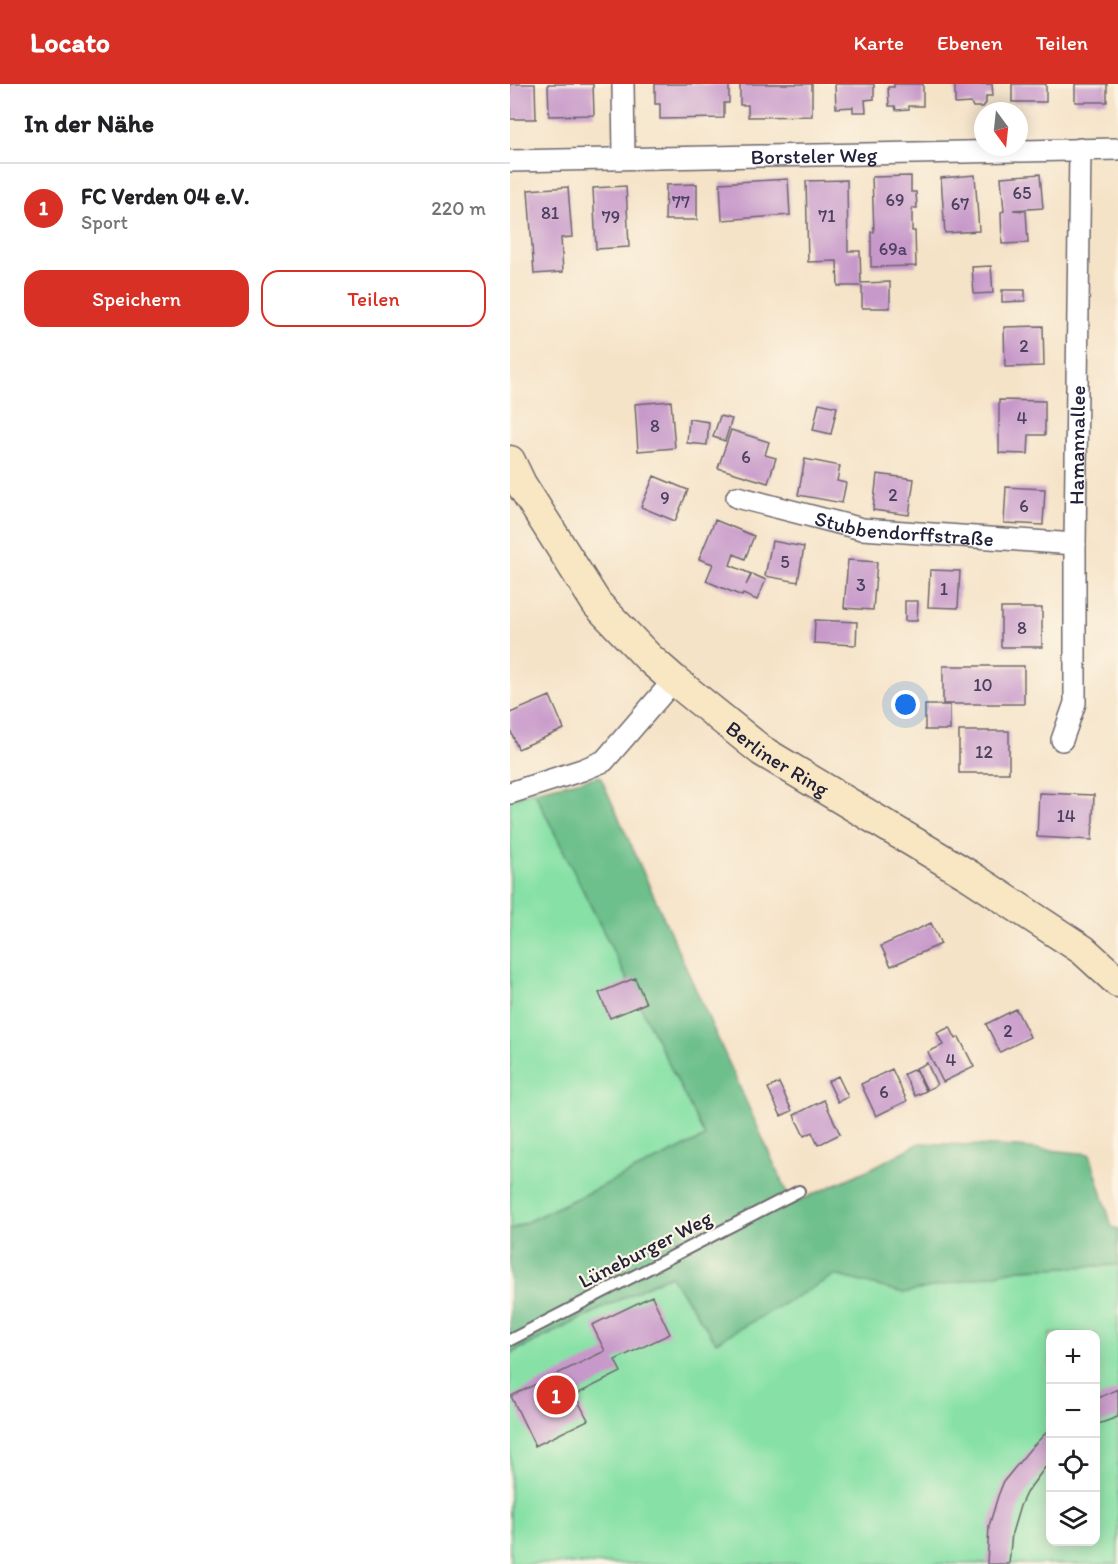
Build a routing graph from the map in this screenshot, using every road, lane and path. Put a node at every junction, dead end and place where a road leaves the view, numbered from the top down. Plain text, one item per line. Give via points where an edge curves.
1 (623, 84) edge
2 (1080, 149) junction
3 (1118, 149) edge
4 (624, 158) junction
5 (510, 160) edge
6 (514, 479) edge
7 (737, 497) dead end
8 (1075, 544) junction
9 (674, 680) junction
10 (1062, 740) dead end
11 (510, 793) edge
12 (1118, 982) edge
13 (799, 1191) dead end
14 (510, 1340) edge

1 - 4 street
2 - 3 street, Borsteler Weg
2 - 4 street, Borsteler Weg
2 - 8 street, Hamannallee
4 - 5 street, Borsteler Weg
6 - 9 street, Berliner Ring via 597,604
7 - 8 street, Stubbendorffstraße via 862,529
8 - 10 street, Hamannallee via 1075,703
9 - 11 street via 604,760
9 - 12 street, Berliner Ring via 762,751 970,876 1083,950
13 - 14 lane, Lüneburger Weg

